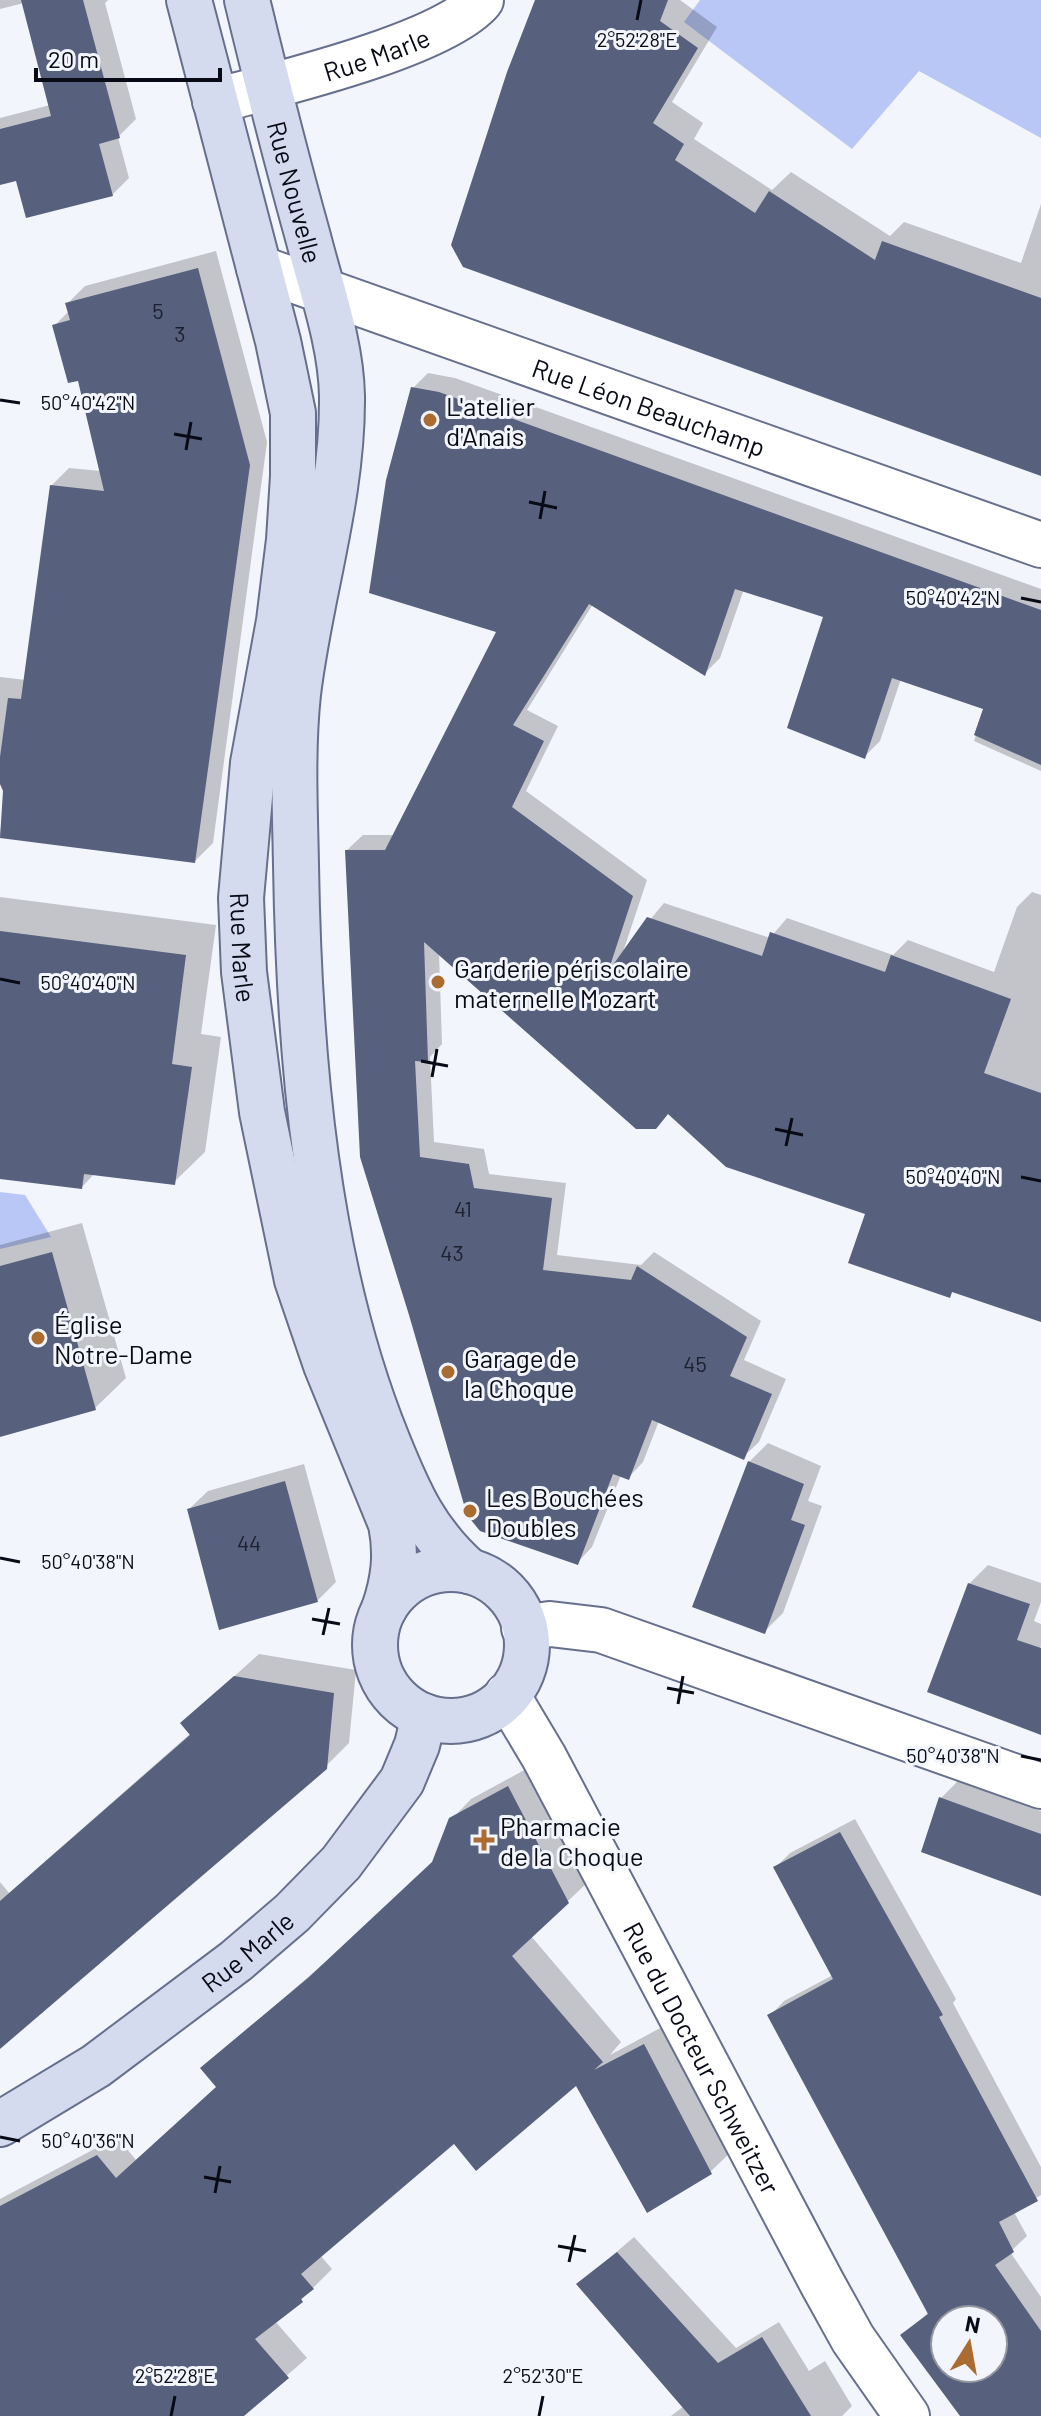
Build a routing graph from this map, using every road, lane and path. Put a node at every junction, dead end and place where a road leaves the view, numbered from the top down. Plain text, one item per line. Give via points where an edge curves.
1 (189, 0) edge
2 (247, 0) edge
3 (481, 0) edge
4 (267, 87) junction
5 (215, 101) junction
6 (259, 268) junction
7 (321, 289) junction
8 (1041, 545) edge
9 (469, 1571) junction
10 (384, 1609) junction
11 (524, 1628) junction
12 (507, 1695) junction
13 (424, 1716) junction
14 (1041, 1786) edge
15 (5, 2112) edge
16 (907, 2416) edge

1 - 5 main road, Rue Nouvelle
2 - 4 main road, Rue Nouvelle
3 - 4 street, Rue Marle via 435,32
4 - 5 street, Rue Marle
4 - 7 main road, Rue Nouvelle
5 - 6 main road, Rue Nouvelle
6 - 7 street, Rue Léon Beauchamp
6 - 10 main road, Rue Marle via 293,413 293,476 279,621 246,825 241,898 244,972 262,1112 297,1280 329,1375 391,1524 394,1568
7 - 8 street, Rue Léon Beauchamp
7 - 9 main road, Rue Marle via 342,390 334,504 298,696 296,903 308,1093 334,1260 371,1399 420,1515
9 - 10 main road via 449,1568 420,1575 395,1592
9 - 11 main road via 503,1589
10 - 13 main road via 375,1637 378,1667 399,1700
11 - 12 main road via 524,1663
11 - 14 street via 550,1624 601,1630
12 - 13 main road via 469,1718
12 - 16 street, Rue du Docteur Schweitzer via 828,2294
13 - 15 main road, Rue Marle via 402,1781 341,1863 292,1913 96,2066

